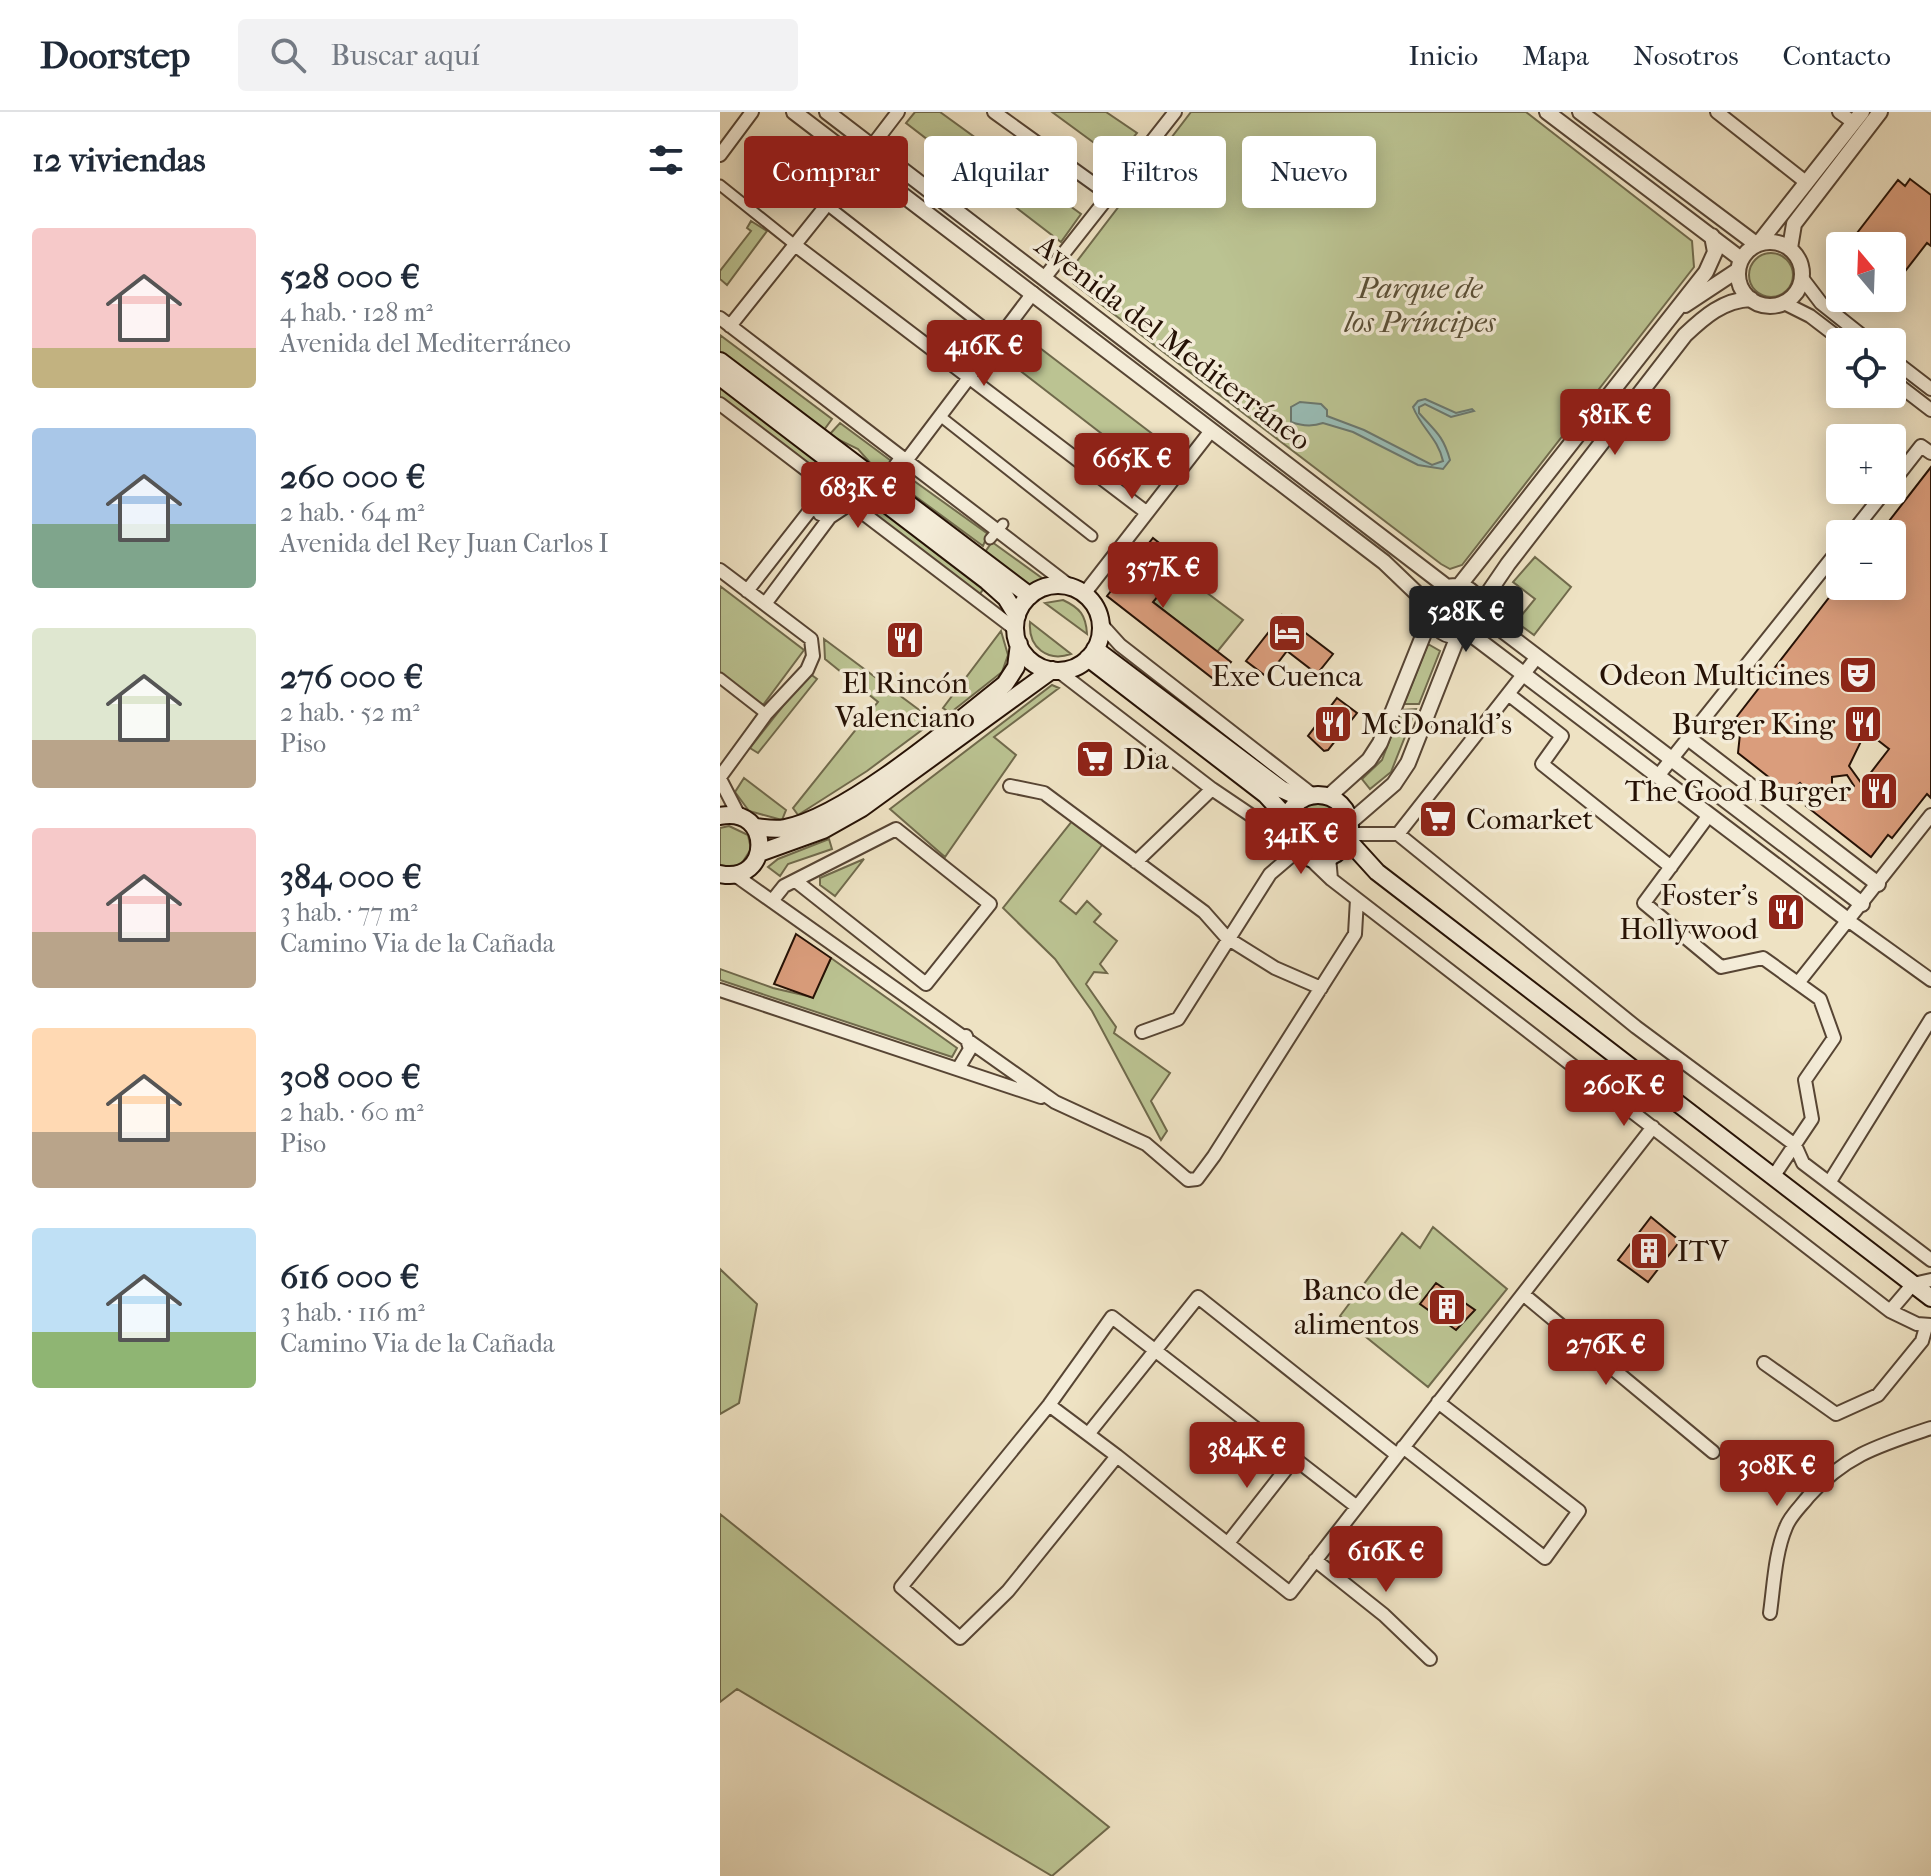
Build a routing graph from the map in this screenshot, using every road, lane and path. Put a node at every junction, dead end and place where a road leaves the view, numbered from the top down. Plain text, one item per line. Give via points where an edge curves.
1 (752, 112) edge
2 (794, 112) edge
3 (827, 112) edge
4 (898, 112) edge
5 (994, 112) edge
6 (1547, 112) edge
7 (1580, 112) edge
8 (1717, 112) edge
9 (1839, 112) edge
10 (1880, 112) edge
11 (1168, 114) edge
12 (1858, 117) edge
13 (826, 136) edge
14 (859, 136) edge
15 (880, 136) edge
16 (1152, 136) edge
17 (720, 155) edge
18 (908, 173) edge
19 (1093, 183) edge
20 (1807, 183) junction
21 (720, 185) edge
22 (908, 198) edge
23 (825, 208) edge
24 (831, 208) edge
25 (1097, 208) edge
26 (1712, 236) junction
27 (1757, 244) junction
28 (795, 245) junction
29 (1790, 248) junction
30 (1739, 264) junction
31 (1045, 277) junction
32 (1802, 278) junction
33 (1033, 293) junction
34 (1751, 299) junction
35 (1784, 303) junction
36 (1676, 312) junction
37 (725, 322) edge
38 (985, 328) dead end
39 (1826, 328) edge
40 (1852, 328) edge
41 (720, 361) edge
42 (1906, 370) edge
43 (720, 377) edge
44 (969, 377) junction
45 (1931, 389) edge
46 (1906, 391) edge
47 (720, 404) edge
48 (1931, 410) edge
49 (940, 416) junction
50 (1210, 432) junction
51 (1931, 434) edge
52 (1926, 450) edge
53 (903, 459) junction
54 (1906, 469) edge
55 (821, 480) junction
56 (877, 488) junction
57 (815, 504) junction
58 (1875, 504) edge
59 (856, 509) junction
60 (1146, 512) junction
61 (830, 517) junction
62 (1862, 520) edge
63 (1092, 536) dead end
64 (1826, 566) edge
65 (720, 570) edge
66 (1453, 586) junction
67 (1078, 590) junction
68 (747, 591) junction
69 (1030, 596) junction
70 (765, 604) junction
71 (1480, 610) junction
72 (1431, 611) junction
73 (1101, 624) junction
74 (1017, 629) junction
75 (1463, 634) junction
76 (1092, 654) junction
77 (1537, 657) junction
78 (1054, 670) junction
79 (1523, 674) junction
80 (720, 678) edge
81 (1508, 694) junction
82 (766, 714) junction
83 (1688, 738) junction
84 (1670, 760) junction
85 (1658, 776) junction
86 (720, 778) edge
87 (1010, 786) dead end
88 (1212, 789) junction
89 (1315, 797) junction
90 (1709, 815) junction
91 (1931, 815) edge
92 (720, 816) edge
93 (739, 816) junction
94 (1287, 818) junction
95 (755, 827) junction
96 (1398, 834) junction
97 (1342, 841) junction
98 (1298, 850) junction
99 (759, 853) junction
100 (1136, 862) junction
101 (1671, 867) junction
102 (728, 874) edge
103 (1331, 879) junction
104 (797, 882) junction
105 (1878, 884) junction
106 (1357, 899) junction
107 (772, 901) junction
108 (1862, 904) junction
109 (1849, 921) junction
110 (1227, 938) junction
111 (1931, 980) edge
112 (1798, 983) junction
113 (1321, 988) junction
114 (720, 990) edge
115 (1931, 1019) edge
116 (1142, 1032) dead end
117 (966, 1036) junction
118 (993, 1056) junction
119 (958, 1069) junction
120 (980, 1076) junction
121 (1055, 1102) junction
122 (1653, 1127) junction
123 (1795, 1145) junction
124 (1773, 1177) junction
125 (1829, 1183) junction
126 (1931, 1260) edge
127 (1931, 1280) edge
128 (1913, 1284) junction
129 (1523, 1294) junction
130 (1931, 1298) edge
131 (1890, 1311) junction
132 (1929, 1326) edge
133 (1153, 1350) junction
134 (1764, 1363) dead end
135 (1438, 1402) junction
136 (1049, 1405) junction
137 (1931, 1428) edge
138 (1089, 1433) junction
139 (1400, 1451) junction
140 (1713, 1452) dead end
141 (1117, 1456) junction
142 (1294, 1459) junction
143 (1357, 1507) junction
144 (1228, 1543) junction
145 (1315, 1560) junction
146 (1770, 1613) dead end
147 (1430, 1659) dead end

1 - 17 street
2 - 13 street, Avenida del Mediterráneo
3 - 14 street, Avenida del Mediterráneo
4 - 15 street
5 - 19 street
6 - 26 street
7 - 27 street
8 - 20 street
9 - 12 street
10 - 29 street via 1799,216
11 - 16 street
12 - 20 street
18 - 31 street, Avenida del Mediterráneo
20 - 27 street
21 - 28 street
22 - 33 street, Avenida del Mediterráneo
23 - 28 street
24 - 38 street
25 - 31 street
26 - 30 street
26 - 36 street via 1712,263
27 - 29 street via 1775,242
27 - 30 street
28 - 37 street
28 - 44 street
29 - 32 street via 1800,261
30 - 34 street via 1740,286
30 - 36 street
31 - 66 street, Avenida del Mediterráneo
32 - 35 street
32 - 40 street via 1821,303
33 - 44 street
33 - 50 street, Avenida del Mediterráneo
34 - 35 street via 1767,306
34 - 71 street via 1714,311 1685,335 1508,564
35 - 39 street
36 - 66 street
37 - 53 street
41 - 56 main road
42 - 45 street
43 - 56 main road
44 - 49 street
44 - 60 street
46 - 48 street
47 - 55 street
49 - 53 street
49 - 63 street
50 - 60 street
50 - 72 street, Avenida del Mediterráneo via 1384,562
51 - 52 street
52 - 54 street
53 - 56 street
53 - 67 street
55 - 57 street
55 - 59 street
56 - 59 street
56 - 69 main road
56 - 74 main road via 1006,598
57 - 61 street via 820,514
57 - 68 street
58 - 62 street
59 - 61 street
59 - 74 street
60 - 67 street
61 - 70 street
64 - 83 street
65 - 68 street
66 - 71 street via 1472,592
66 - 72 street via 1436,595
67 - 69 main road via 1049,586
67 - 73 main road via 1097,609
68 - 70 street
69 - 74 main road
70 - 82 street via 811,639 813,656 807,670
71 - 75 street via 1477,625
71 - 77 street
72 - 75 street via 1441,631
72 - 89 street via 1376,749 1369,760
73 - 76 main road
73 - 89 street via 1120,645
74 - 78 main road via 1034,663
74 - 95 main road via 1016,667 1005,684 862,791 802,823 779,829
75 - 79 street
75 - 97 street via 1408,763
76 - 78 main road via 1076,667
76 - 89 main road via 1281,789
76 - 94 main road via 1266,795
77 - 79 street
77 - 84 street
78 - 88 street
78 - 99 main road via 849,817
79 - 81 street
79 - 85 street
80 - 82 street
81 - 96 street
81 - 101 street via 1562,736 1542,764
82 - 86 street
83 - 84 street
83 - 105 street
84 - 85 street
84 - 108 street
85 - 90 street
86 - 93 street
87 - 100 street via 1044,793
88 - 98 street
88 - 100 street
89 - 94 main road
89 - 97 main road via 1342,807
90 - 101 street
90 - 109 street
91 - 105 street
92 - 93 main road
93 - 95 main road
94 - 98 main road
95 - 99 main road
96 - 97 street
96 - 123 street via 1636,1027
97 - 98 main road
97 - 103 street
97 - 124 main road
98 - 103 street
98 - 110 street via 1270,874
99 - 102 main road via 750,868
100 - 110 street via 1204,912
101 - 112 street via 1644,903 1721,967 1763,958
102 - 107 street
103 - 106 street
104 - 104 street via 896,829 990,904 926,984
104 - 107 street via 784,886
105 - 108 street
106 - 113 street via 1355,934
106 - 122 street
107 - 117 street
108 - 109 street
109 - 111 street
109 - 112 street
110 - 113 street
110 - 116 street via 1178,1019
112 - 123 street via 1820,999 1834,1038 1805,1080 1812,1119
113 - 121 street via 1197,1179 1179,1175 1136,1138
114 - 119 street
115 - 125 street
117 - 118 street
117 - 119 street via 970,1049
118 - 120 street
118 - 121 street
119 - 120 street
120 - 121 street
122 - 129 street
122 - 131 street
123 - 124 street
123 - 125 street via 1803,1163
124 - 128 main road
125 - 126 street
127 - 128 street
128 - 130 main road
128 - 131 street
129 - 135 street
129 - 140 street
131 - 132 street
132 - 134 street via 1878,1395 1836,1414
133 - 136 street via 1112,1317
133 - 138 street
133 - 139 street via 1198,1297
133 - 142 street
135 - 139 street
135 - 139 street via 1579,1511 1545,1558
136 - 138 street
136 - 141 street via 901,1587 960,1638 1008,1591
137 - 146 street via 1863,1451 1829,1474 1806,1500 1786,1525
138 - 141 street
139 - 143 street
141 - 144 street
142 - 143 street
142 - 144 street
143 - 145 street
144 - 145 street via 1290,1593
145 - 147 street

